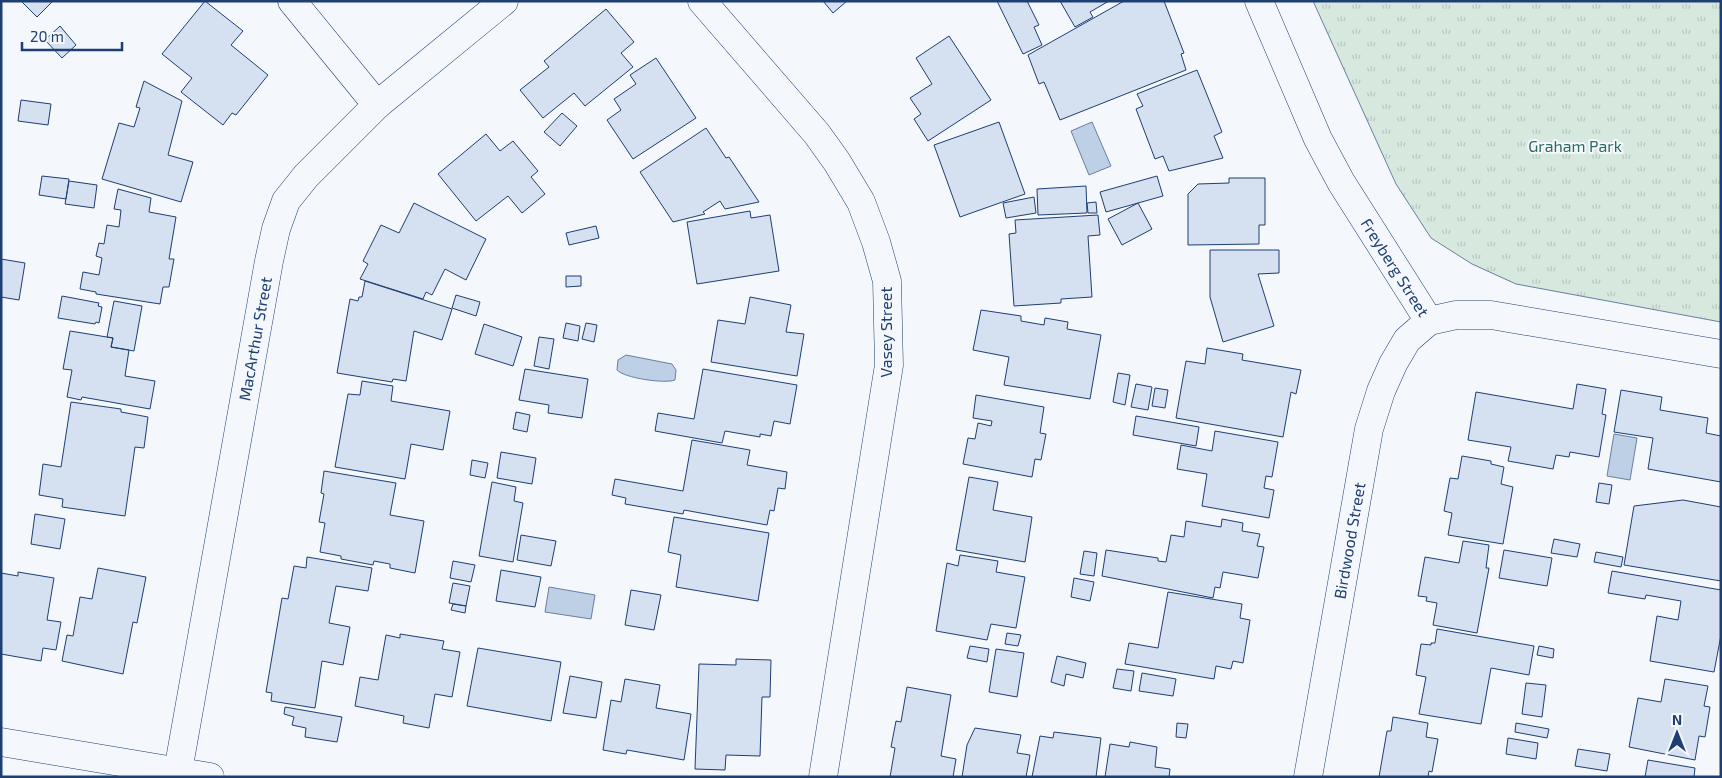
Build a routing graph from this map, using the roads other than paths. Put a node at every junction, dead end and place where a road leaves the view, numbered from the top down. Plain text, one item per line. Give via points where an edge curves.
1 (292, 1) edge
2 (504, 1) edge
3 (702, 1) edge
4 (1259, 1) edge
5 (377, 105) junction
6 (1429, 321) junction
7 (1721, 354) edge
8 (1, 742) edge
9 (178, 771) junction
10 (210, 777) edge
11 (823, 777) edge
12 (1308, 777) edge

1 - 5 street
2 - 5 street, MacArthur Street
3 - 11 street, Vasey Street via 817,134 837,162 862,202 887,281 889,365
4 - 6 street, Freyberg Street via 1318,139 1341,182
5 - 9 street, MacArthur Street via 306,176 286,201 276,229
6 - 7 street, Freyberg Street via 1456,315 1492,315
6 - 12 street, Birdwood Street via 1407,340 1393,364 1369,429
8 - 9 street
9 - 10 street

